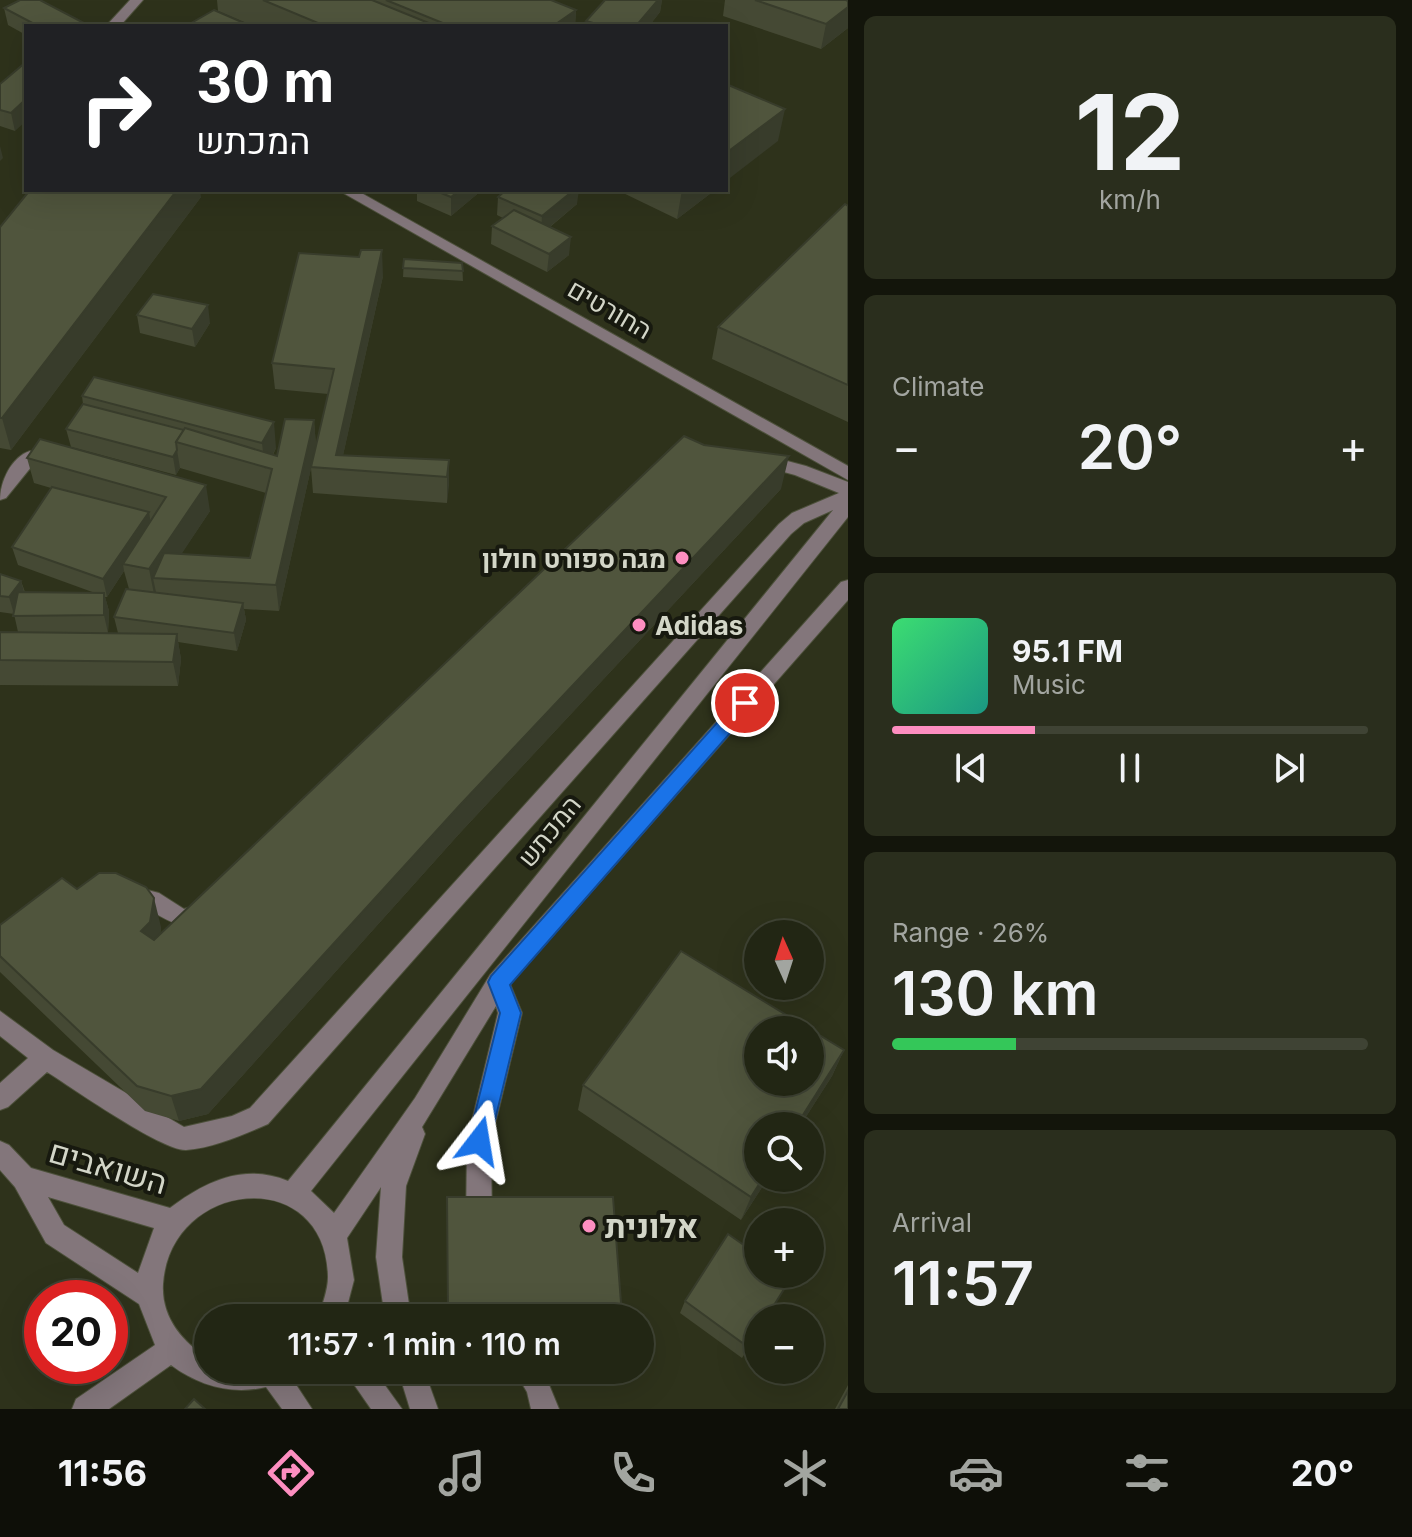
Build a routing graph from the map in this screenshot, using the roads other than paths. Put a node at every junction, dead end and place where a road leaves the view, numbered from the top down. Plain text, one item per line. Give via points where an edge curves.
1 (137, 0) edge
2 (115, 24) edge
3 (349, 192) edge
4 (30, 457) edge
5 (737, 457) edge
6 (848, 474) edge
7 (848, 489) edge
8 (0, 494) edge
9 (848, 496) edge
10 (848, 504) edge
11 (848, 587) edge
12 (112, 890) edge
13 (218, 902) edge
14 (198, 917) junction
15 (220, 937) edge
16 (498, 982) junction
17 (0, 1022) edge
18 (45, 1058) junction
19 (0, 1099) edge
20 (423, 1106) junction
21 (0, 1153) edge
22 (24, 1178) junction
23 (294, 1193) junction
24 (173, 1221) junction
25 (334, 1235) junction
26 (479, 1246) edge
27 (149, 1295) junction
28 (337, 1304) edge
29 (396, 1304) edge
30 (171, 1349) junction
31 (194, 1366) edge
32 (283, 1384) edge
33 (368, 1384) edge
34 (416, 1384) edge
35 (537, 1384) edge
36 (86, 1409) edge
37 (298, 1409) edge
38 (388, 1409) edge
39 (424, 1409) edge
40 (545, 1409) edge

1 - 2 street
3 - 6 street, החורטים
4 - 8 street
5 - 7 street via 800,470
9 - 18 street via 785,529 259,1116 183,1139
10 - 23 street, המכתש
11 - 16 street
12 - 14 street via 150,900 178,918
13 - 14 street
14 - 15 street
16 - 20 street
16 - 26 street via 510,1013 479,1141
17 - 18 street
18 - 19 street
20 - 25 street
20 - 29 street via 394,1186 389,1257
21 - 22 street, השואבים
22 - 24 street, השואבים
22 - 27 street, השואבים via 55,1234
23 - 24 street via 273,1185 230,1185 209,1193
23 - 25 street via 317,1211
24 - 27 street via 154,1257
25 - 28 street via 342,1267
27 - 30 street
30 - 31 street
30 - 36 street
32 - 37 street
33 - 38 street
34 - 39 street
35 - 40 street

